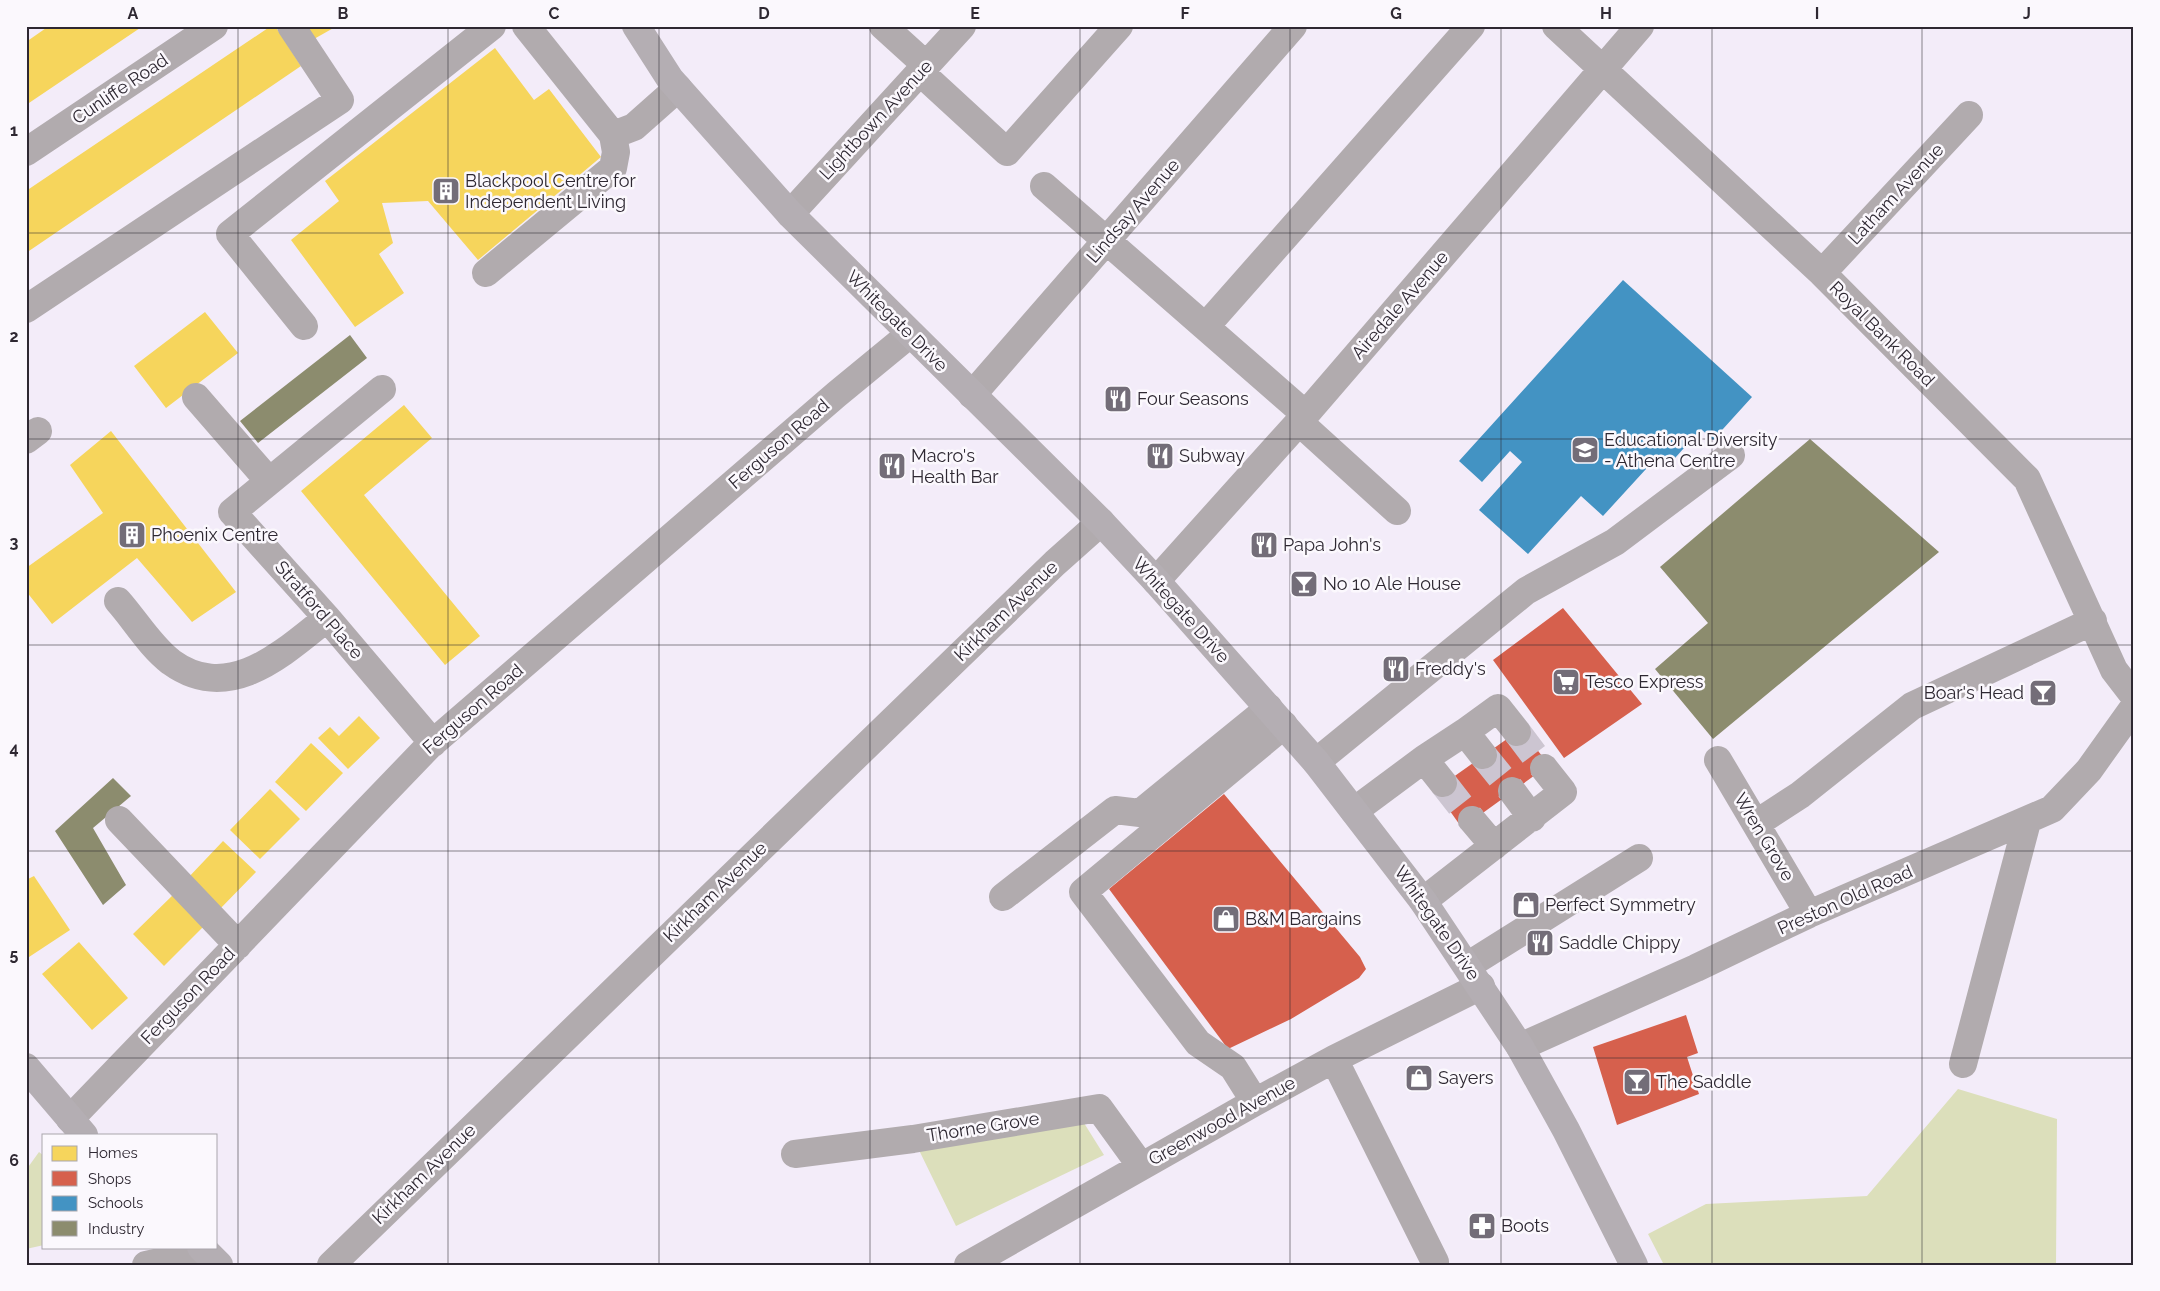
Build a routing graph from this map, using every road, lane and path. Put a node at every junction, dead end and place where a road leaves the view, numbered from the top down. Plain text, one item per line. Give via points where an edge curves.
1 (214, 26) edge
2 (291, 26) edge
3 (492, 26) edge
4 (526, 26) edge
5 (636, 26) edge
6 (883, 26) edge
7 (962, 26) edge
8 (1119, 26) edge
9 (1293, 26) edge
10 (1471, 26) edge
11 (1556, 26) edge
12 (1640, 26) edge
13 (923, 69) junction
14 (1604, 69) junction
15 (678, 88) junction
16 (1969, 115) dead end
17 (613, 135) junction
18 (26, 152) edge
19 (1044, 186) dead end
20 (790, 214) junction
21 (1107, 240) junction
22 (486, 273) dead end
23 (1822, 273) junction
24 (26, 310) edge
25 (304, 326) dead end
26 (1206, 326) junction
27 (910, 334) junction
28 (382, 389) dead end
29 (972, 395) junction
30 (196, 398) dead end
31 (1302, 418) junction
32 (1731, 455) dead end
33 (268, 481) junction
34 (1397, 511) dead end
35 (1101, 522) junction
36 (1156, 581) junction
37 (118, 601) dead end
38 (327, 618) junction
39 (2093, 621) junction
40 (2134, 696) edge
41 (2134, 707) edge
42 (1276, 716) junction
43 (1465, 732) junction
44 (1517, 732) tunnel mouth
45 (433, 743) junction
46 (1483, 755) tunnel mouth
47 (1424, 760) junction
48 (1718, 760) dead end
49 (1316, 762) junction
50 (1544, 768) tunnel mouth
51 (1443, 783) tunnel mouth
52 (1512, 791) tunnel mouth
53 (1354, 811) junction
54 (1532, 818) junction
55 (118, 820) dead end
56 (1472, 820) tunnel mouth
57 (2027, 822) junction
58 (1757, 823) junction
59 (1494, 846) junction
60 (1639, 858) dead end
61 (1003, 897) dead end
62 (1423, 901) junction
63 (1809, 914) junction
64 (238, 945) junction
65 (1474, 976) junction
66 (1520, 1047) junction
67 (1334, 1059) junction
68 (1963, 1064) dead end
69 (26, 1067) edge
70 (1254, 1102) junction
71 (77, 1127) edge
72 (795, 1154) dead end
73 (1141, 1166) junction
74 (209, 1255) edge
75 (1435, 1262) dead end
76 (146, 1265) edge
77 (331, 1265) edge
78 (968, 1265) edge
79 (1634, 1265) edge

1 - 18 street, Cunliffe Road
2 - 24 street via 340,100
3 - 25 street via 230,234
4 - 17 street
5 - 15 main road, Whitegate Drive
6 - 13 street
7 - 13 street, Lightbown Avenue
8 - 13 street via 1007,152
9 - 21 street, Lindsay Avenue
10 - 26 street
11 - 14 street, Royal Bank Road
12 - 14 street, Airedale Avenue
13 - 20 street, Lightbown Avenue
14 - 23 street, Royal Bank Road
14 - 31 street, Airedale Avenue
15 - 17 street via 634,127
15 - 20 main road, Whitegate Drive
16 - 23 street, Latham Avenue
17 - 22 street via 616,152 613,168
19 - 21 street
20 - 27 main road, Whitegate Drive
21 - 26 street
21 - 29 street, Lindsay Avenue
23 - 39 street, Royal Bank Road via 2027,479
26 - 31 street
27 - 29 main road, Whitegate Drive
27 - 45 street, Ferguson Road
28 - 33 street, Stratford Place
29 - 35 main road, Whitegate Drive
30 - 33 street
31 - 34 street
31 - 36 street, Airedale Avenue
32 - 49 street via 1615,542 1526,590
33 - 38 street, Stratford Place via 232,512
35 - 36 main road, Whitegate Drive
35 - 77 street, Kirkham Avenue
36 - 42 main road, Whitegate Drive
37 - 38 street via 171,661 188,672 216,679 236,676 264,664
38 - 45 street, Stratford Place
39 - 40 street, Royal Bank Road via 2114,670
39 - 58 street via 1912,706 1800,794
41 - 57 street, Preston Old Road via 2089,770 2052,810
42 - 49 main road, Whitegate Drive
42 - 61 street via 1140,813 1115,810
42 - 70 street via 1084,892 1198,1043 1233,1068
43 - 44 street via 1498,708
43 - 46 street
43 - 47 street
45 - 64 street, Ferguson Road
47 - 51 street
47 - 53 street
48 - 58 street, Wren Grove
49 - 53 main road, Whitegate Drive
50 - 54 street via 1563,792
52 - 54 street
53 - 62 main road, Whitegate Drive
54 - 59 street
55 - 64 street
56 - 59 street
57 - 63 street, Preston Old Road
57 - 68 street
58 - 63 street, Wren Grove
59 - 62 street
60 - 65 street, Greenwood Avenue
62 - 65 main road, Whitegate Drive
63 - 66 street, Preston Old Road
64 - 71 street, Ferguson Road
65 - 66 main road, Whitegate Drive
65 - 67 street, Greenwood Avenue
66 - 79 main road, Whitegate Drive
67 - 70 street, Greenwood Avenue
67 - 75 street
69 - 71 main road
70 - 73 street, Greenwood Avenue
72 - 73 street, Thorne Grove via 913,1139 1099,1108
73 - 78 street, Greenwood Avenue
74 - 76 street

